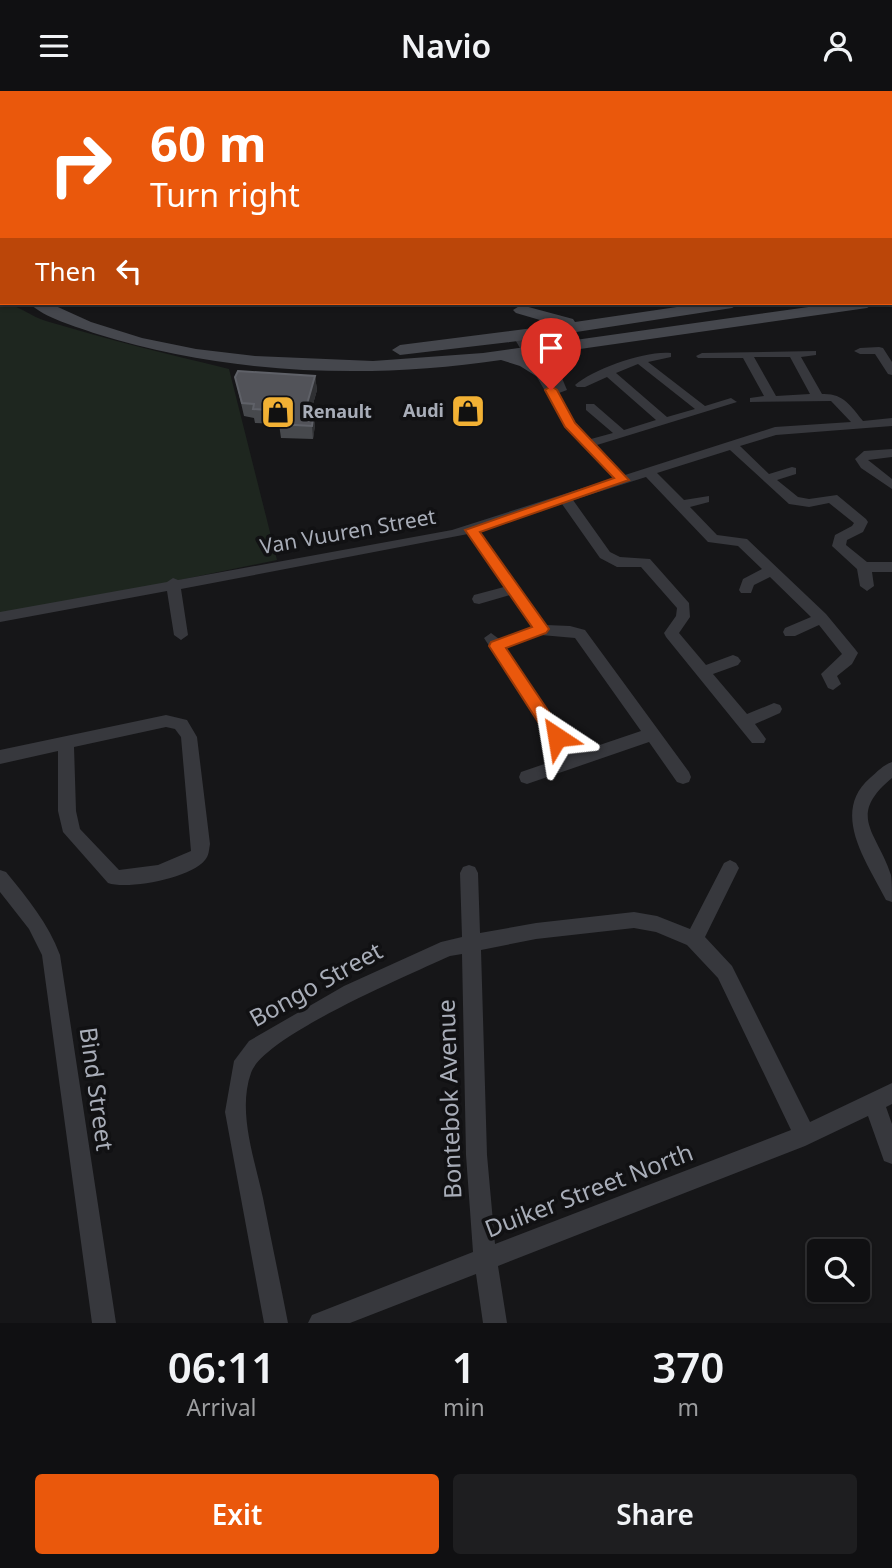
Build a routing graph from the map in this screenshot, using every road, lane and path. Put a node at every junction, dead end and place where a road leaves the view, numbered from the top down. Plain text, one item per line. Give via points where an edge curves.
1 (28, 305) edge
2 (40, 305) edge
3 (718, 305) edge
4 (852, 305) edge
5 (515, 313) joint
6 (54, 314) junction
7 (599, 322) junction
8 (538, 333) junction
9 (518, 336) junction
10 (592, 340) junction
11 (440, 347) junction
12 (547, 349) junction
13 (886, 349) edge
14 (529, 351) junction
15 (860, 351) dead end
16 (794, 353) junction
17 (812, 353) dead end
18 (747, 354) junction
19 (667, 355) dead end
20 (702, 356) dead end
21 (236, 357) junction
22 (483, 358) junction
23 (639, 360) junction
24 (608, 372) junction
25 (892, 372) edge
26 (549, 373) junction
27 (581, 385) dead end
28 (817, 396) junction
29 (771, 398) junction
30 (754, 400) dead end
31 (731, 402) dead end
32 (590, 407) dead end
33 (702, 409) junction
34 (664, 421) junction
35 (892, 422) edge
36 (859, 424) junction
37 (622, 434) junction
38 (589, 444) junction
39 (732, 444) junction
40 (892, 453) edge
41 (792, 471) dead end
42 (648, 472) junction
43 (766, 479) junction
44 (622, 480) junction
45 (892, 485) edge
46 (565, 499) junction
47 (704, 499) dead end
48 (681, 505) junction
49 (472, 530) junction
50 (864, 567) junction
51 (892, 567) edge
52 (771, 570) junction
53 (173, 583) junction
54 (867, 586) dead end
55 (513, 589) junction
56 (746, 590) dead end
57 (479, 599) dead end
58 (0, 617) edge
59 (821, 618) junction
60 (541, 629) junction
61 (790, 632) dead end
62 (181, 635) dead end
63 (733, 661) dead end
64 (702, 672) junction
65 (833, 684) dead end
66 (774, 709) dead end
67 (743, 722) junction
68 (652, 734) junction
69 (758, 739) dead end
70 (66, 741) junction
71 (0, 757) edge
72 (572, 760) junction
73 (892, 769) edge
74 (527, 777) dead end
75 (683, 777) dead end
76 (730, 868) dead end
77 (468, 873) dead end
78 (0, 878) edge
79 (892, 894) edge
80 (694, 939) junction
81 (472, 944) junction
82 (883, 1098) edge
83 (805, 1135) junction
84 (892, 1153) edge
85 (484, 1260) junction
86 (104, 1323) edge
87 (276, 1323) edge
88 (320, 1323) edge
89 (495, 1323) edge

1 - 6 main road
2 - 6 main road
3 - 7 main road
4 - 10 main road
5 - 7 main road via 556,321
5 - 11 main road via 493,331
6 - 21 main road via 136,340
7 - 8 main road
8 - 9 main road
8 - 12 street
9 - 11 main road
9 - 14 street
10 - 12 main road
10 - 26 main road via 562,355
11 - 21 main road
12 - 14 main road
12 - 26 street
13 - 15 street
13 - 25 street
14 - 22 main road
14 - 26 street
16 - 17 street
16 - 18 street
16 - 28 street
18 - 20 street
18 - 29 street
19 - 23 street
21 - 22 main road via 343,366
22 - 26 main road via 519,360
23 - 24 street
23 - 33 street
24 - 27 street
24 - 34 street
26 - 38 street via 563,415
28 - 29 street
28 - 36 street via 841,402
29 - 30 street
31 - 33 street
32 - 37 street
33 - 34 street
34 - 37 street
35 - 36 street, Van Vuuren Street
36 - 39 street, Van Vuuren Street via 775,431
37 - 38 street
38 - 44 street
39 - 42 street, Van Vuuren Street
39 - 43 street
40 - 45 street via 868,454 861,459
41 - 43 street
42 - 44 street, Van Vuuren Street
42 - 48 street
43 - 50 street via 794,501 832,498 856,517 860,526 838,541
44 - 46 street, Van Vuuren Street
46 - 49 street, Van Vuuren Street
46 - 64 street via 605,555 617,562 645,562 684,607 683,617 671,633
47 - 48 street
48 - 52 street via 713,539 742,542
49 - 53 street, Van Vuuren Street
49 - 55 street
50 - 51 street
50 - 54 street
52 - 56 street via 748,582
52 - 59 street
53 - 58 street, Van Vuuren Street
53 - 62 street
55 - 57 street
55 - 60 street
59 - 61 street
59 - 65 street via 850,653 828,674
60 - 68 street via 580,634
60 - 72 street via 494,642
63 - 64 street
64 - 67 street
66 - 67 street
67 - 69 street
68 - 72 street
68 - 75 street
70 - 70 street via 166,721 184,726 189,737 199,855 184,864 114,877 72,832 67,811
70 - 71 street
72 - 74 street
73 - 79 street via 862,797 857,812
76 - 80 street
77 - 81 street, Bontebok Avenue
78 - 86 street, Bind Street via 35,918 51,955
80 - 81 street, Bongo Street via 634,920
80 - 83 street via 725,972
81 - 85 street, Bontebok Avenue via 475,1153
81 - 87 street, Bongo Street via 421,958 351,992 256,1048 241,1068 235,1112
82 - 83 street, Duiker Street North
82 - 84 street
83 - 85 street, Duiker Street North
85 - 88 street, Duiker Street North
85 - 89 street, Bontebok Avenue

